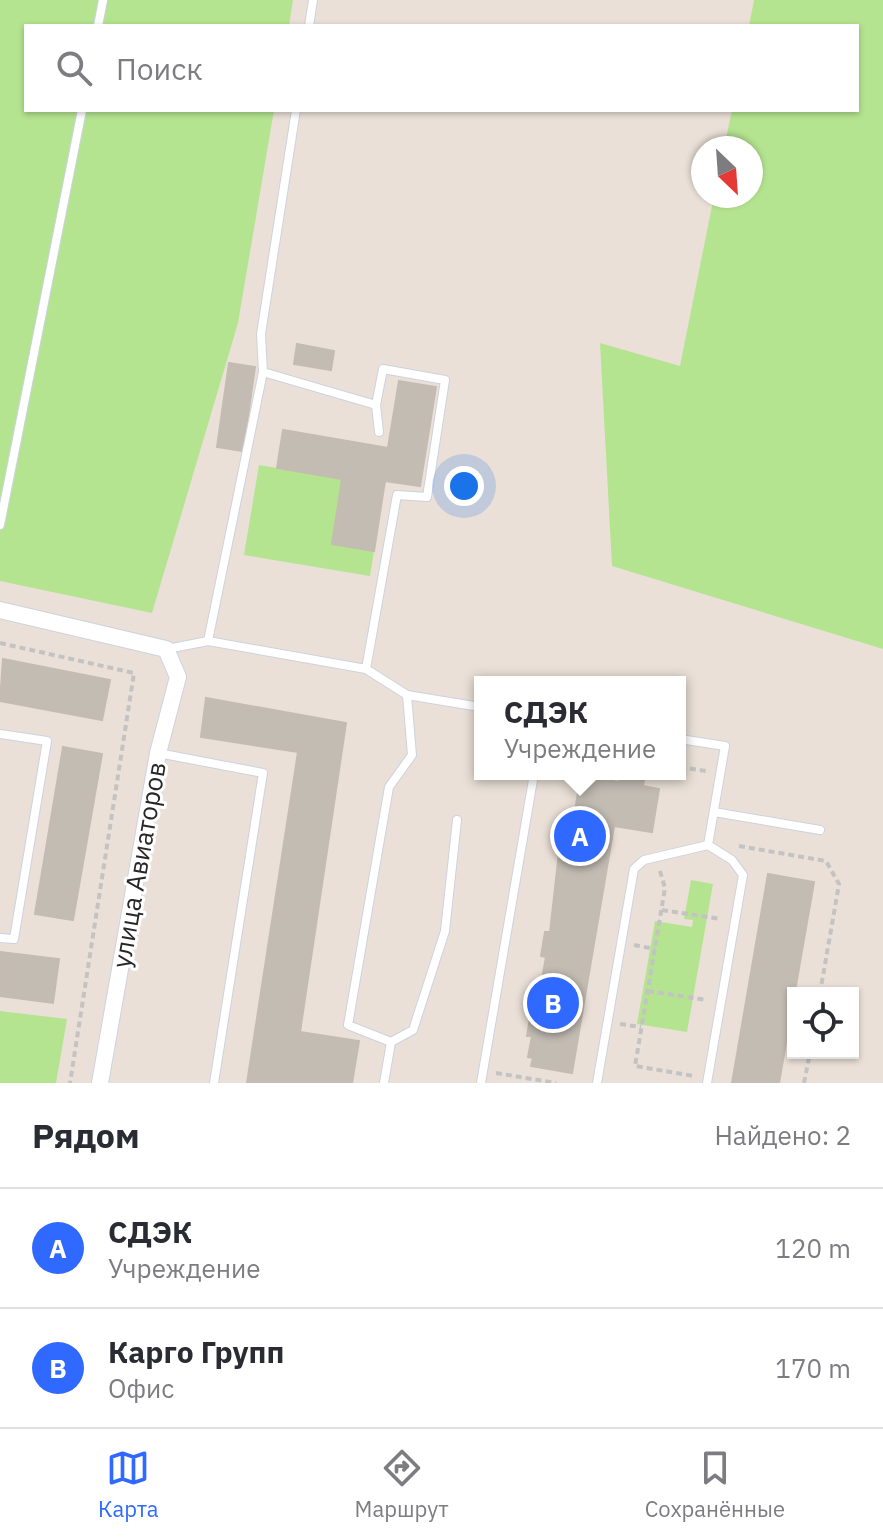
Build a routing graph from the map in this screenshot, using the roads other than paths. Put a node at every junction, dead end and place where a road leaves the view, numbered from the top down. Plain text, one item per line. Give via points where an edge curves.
1 (103, 0) edge
2 (313, 0) edge
3 (98, 24) edge
4 (309, 24) edge
5 (82, 112) edge
6 (296, 112) edge
7 (263, 372) junction
8 (376, 405) junction
9 (379, 432) dead end
10 (0, 525) edge
11 (0, 610) edge
12 (208, 641) junction
13 (166, 649) junction
14 (366, 669) junction
15 (407, 695) junction
16 (474, 706) edge
17 (0, 734) edge
18 (686, 740) edge
19 (158, 753) junction
20 (533, 780) edge
21 (714, 812) junction
22 (457, 820) dead end
23 (820, 830) dead end
24 (708, 843) junction
25 (0, 938) edge
26 (391, 1042) junction
27 (708, 1081) edge
28 (100, 1083) edge
29 (214, 1083) edge
30 (384, 1083) edge
31 (481, 1083) edge
32 (597, 1083) edge

1 - 3 lane
2 - 4 lane
5 - 10 lane
6 - 7 lane via 261,334
7 - 8 lane
7 - 12 lane
8 - 9 lane
8 - 14 lane via 383,369 445,380 427,497 397,495
11 - 13 street
12 - 13 lane
12 - 14 lane
13 - 19 street, улица Авиаторов via 178,677
14 - 15 lane
15 - 16 lane
15 - 26 lane via 412,755 389,787 348,1025
17 - 25 lane via 47,741 14,939
18 - 21 lane via 725,746
19 - 28 street, улица Авиаторов
19 - 29 lane via 263,773
20 - 31 lane
21 - 23 lane
21 - 24 lane
22 - 26 lane via 445,931 413,1030
24 - 27 lane via 743,875
24 - 32 lane via 644,860 634,869
26 - 30 lane

